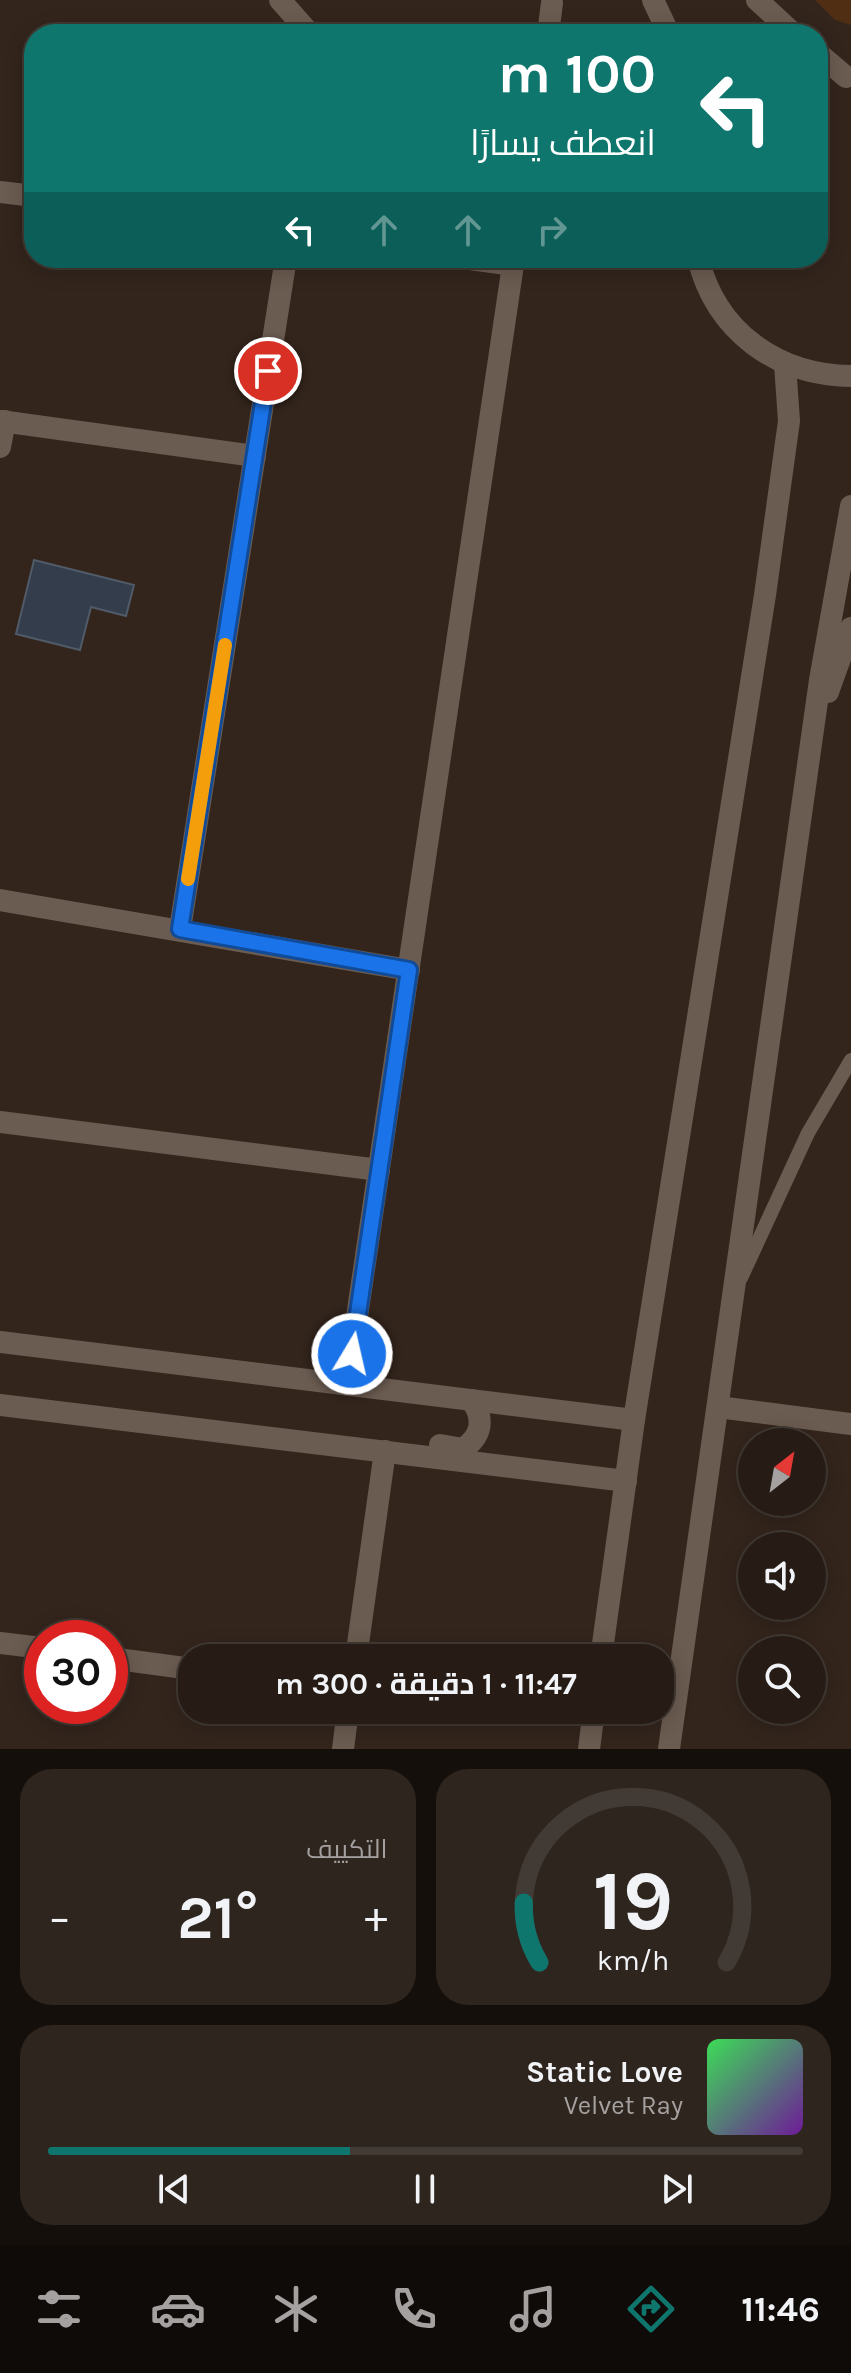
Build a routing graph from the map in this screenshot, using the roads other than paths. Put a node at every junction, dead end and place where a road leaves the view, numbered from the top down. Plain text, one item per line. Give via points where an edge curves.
1 (280, 0) edge
2 (653, 0) edge
3 (757, 0) edge
4 (552, 3) dead end
5 (301, 24) edge
6 (549, 24) edge
7 (664, 24) edge
8 (783, 24) edge
9 (828, 61) edge
10 (848, 77) edge
11 (828, 79) edge
12 (0, 192) edge
13 (24, 195) edge
14 (284, 268) edge
15 (513, 268) edge
16 (701, 268) edge
17 (785, 364) junction
18 (851, 376) edge
19 (2, 421) edge
20 (0, 447) edge
21 (255, 456) junction
22 (851, 506) edge
23 (851, 628) edge
24 (814, 722) junction
25 (0, 900) edge
26 (180, 929) junction
27 (409, 970) junction
28 (851, 1060) edge
29 (0, 1122) edge
30 (379, 1170) junction
31 (735, 1289) junction
32 (0, 1342) edge
33 (347, 1384) junction
34 (471, 1400) junction
35 (0, 1405) edge
36 (718, 1407) junction
37 (634, 1420) junction
38 (851, 1424) edge
39 (385, 1451) junction
40 (626, 1481) junction
41 (0, 1643) edge
42 (358, 1644) edge
43 (603, 1644) edge
44 (24, 1646) edge
45 (128, 1660) edge
46 (178, 1667) edge
47 (346, 1724) edge
48 (592, 1724) edge
49 (343, 1749) edge
50 (589, 1749) edge
51 (669, 1749) edge

1 - 5 street
2 - 7 street
3 - 8 street
4 - 6 street
9 - 10 street
10 - 11 street
12 - 13 street
14 - 21 street
15 - 27 street
16 - 17 street via 705,285 732,327
17 - 18 street via 818,375
17 - 37 street via 789,421 765,595
19 - 20 street
19 - 21 street
21 - 26 street
22 - 24 street
23 - 24 street
24 - 31 street
25 - 26 street
26 - 27 street
27 - 30 street
28 - 31 lane via 808,1133
29 - 30 street
30 - 33 street
31 - 36 street
32 - 33 street
33 - 34 street
34 - 37 street
34 - 39 street via 480,1427 463,1449 408,1441
35 - 39 street
36 - 38 street
36 - 51 street
37 - 40 street
39 - 40 street
39 - 42 street
40 - 43 street
41 - 44 street
45 - 46 street
47 - 49 street
48 - 50 street

